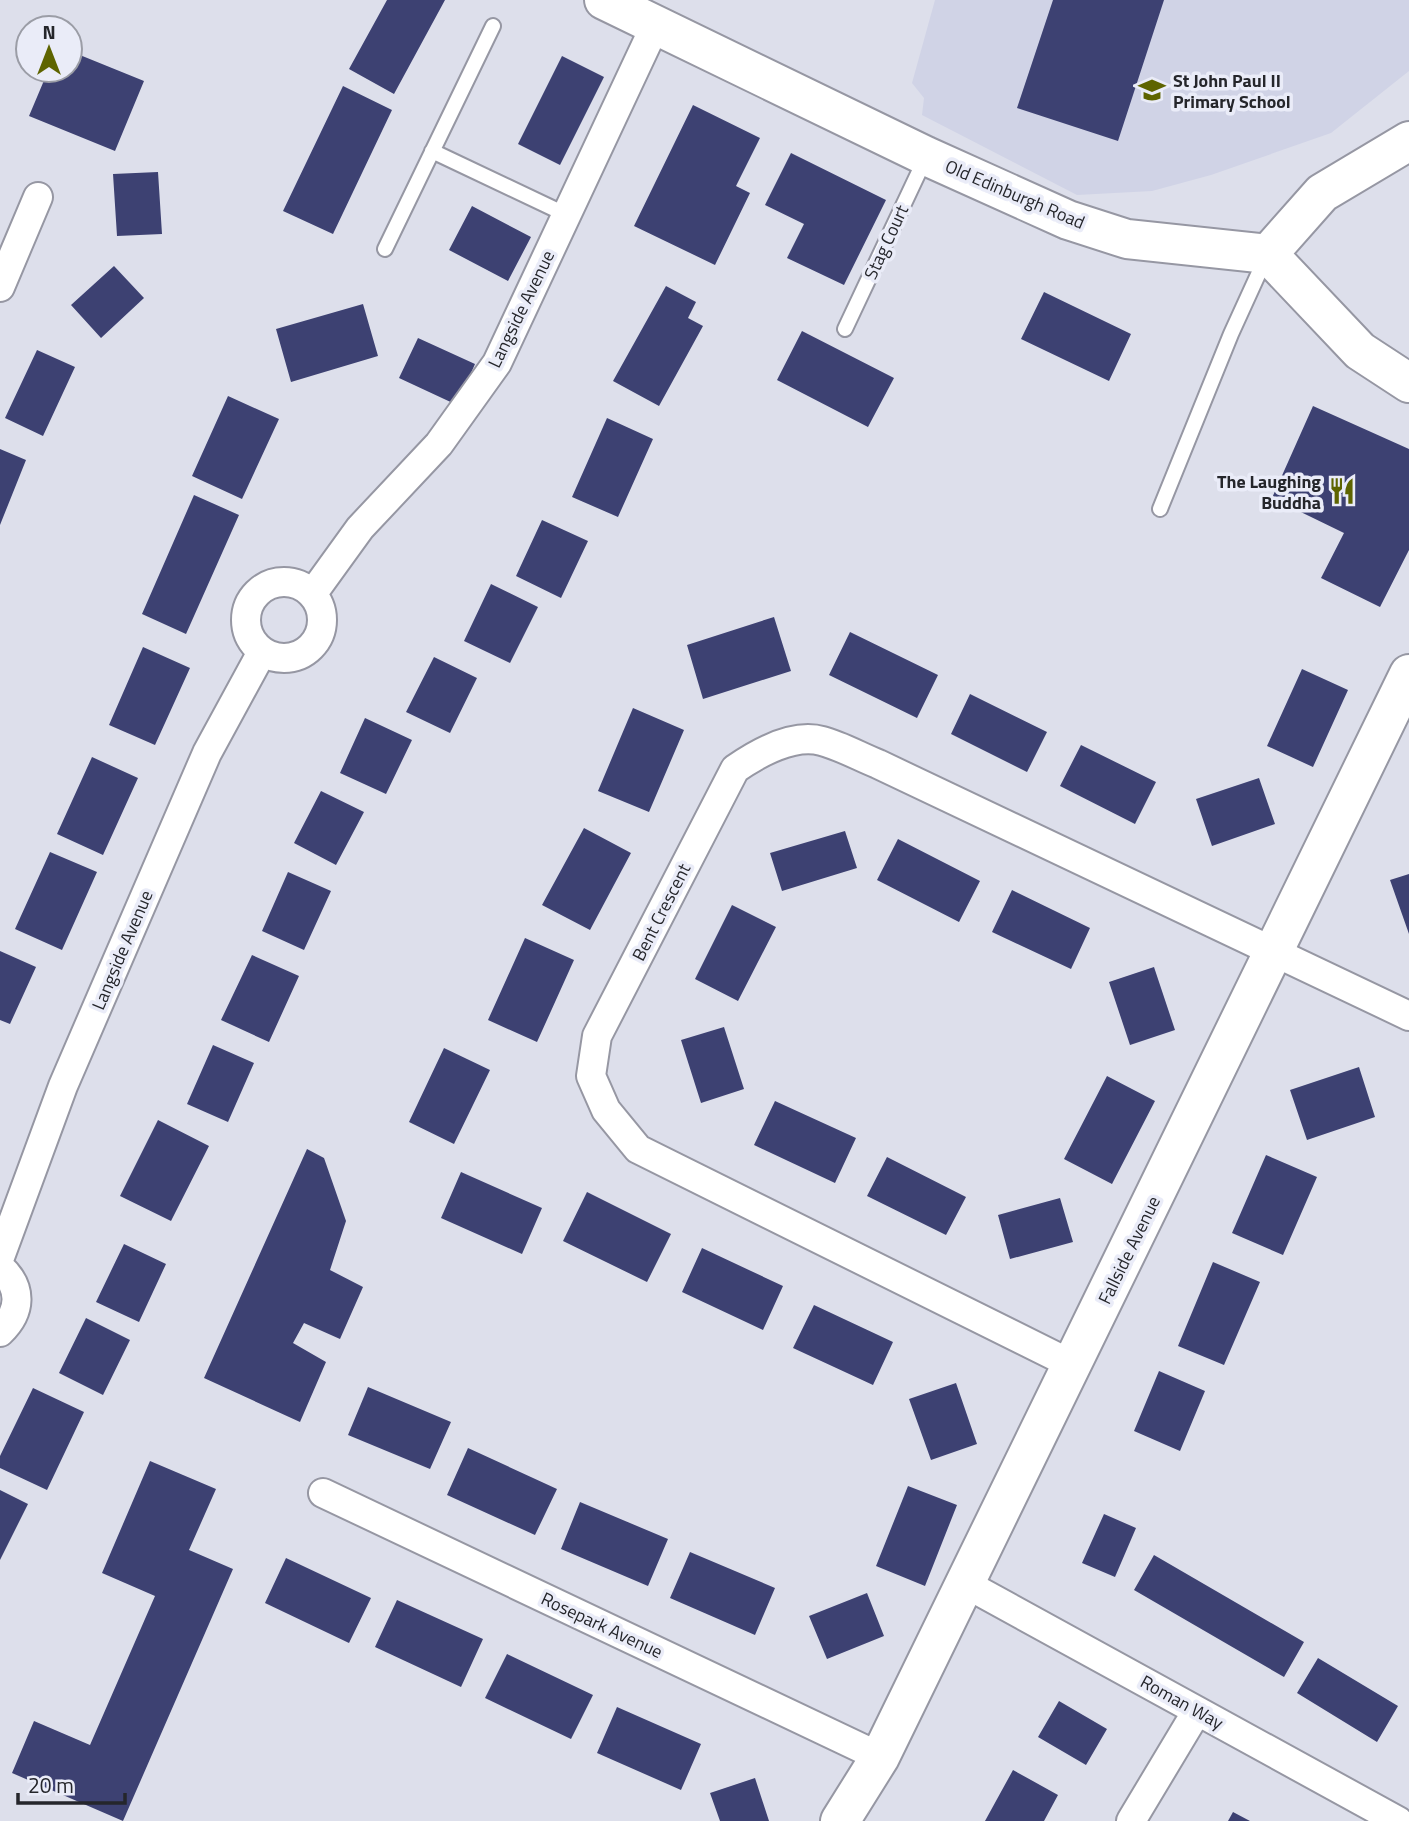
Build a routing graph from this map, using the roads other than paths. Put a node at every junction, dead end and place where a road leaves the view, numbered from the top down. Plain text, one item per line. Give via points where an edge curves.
1 (604, 0) edge
2 (493, 26) dead end
3 (655, 26) junction
4 (1409, 141) edge
5 (432, 151) junction
6 (926, 156) junction
7 (38, 197) dead end
8 (567, 215) junction
9 (385, 249) dead end
10 (1268, 254) junction
11 (0, 287) edge
12 (845, 329) dead end
13 (1409, 383) edge
14 (1160, 509) dead end
15 (313, 593) junction
16 (262, 652) junction
17 (1409, 674) edge
18 (1273, 950) junction
19 (1409, 1016) edge
20 (0, 1257) edge
21 (0, 1267) edge
22 (0, 1332) edge
23 (1073, 1365) junction
24 (323, 1493) dead end
25 (965, 1584) junction
26 (1197, 1711) junction
27 (880, 1757) junction
28 (841, 1821) edge
29 (1131, 1821) edge
30 (1398, 1821) edge

1 - 3 street, Old Edinburgh Road
2 - 5 lane
3 - 6 street, Old Edinburgh Road
3 - 8 street, Langside Avenue
4 - 10 street via 1322,192
5 - 8 lane
5 - 9 lane
6 - 10 street, Old Edinburgh Road via 1068,220 1127,239
6 - 12 lane, Stag Court
7 - 11 street
8 - 15 street, Langside Avenue via 497,363 439,443 360,528
10 - 13 street via 1360,352
10 - 14 lane
15 - 16 street via 323,620 318,641 302,655 281,659
15 - 16 street via 294,583 273,583 255,595 246,614 248,635
16 - 20 street, Langside Avenue via 207,753 63,1086
17 - 18 street, Fallside Avenue
18 - 19 street, Bent Crescent
18 - 23 street, Fallside Avenue
18 - 23 street, Bent Crescent via 878,764 820,740 790,742 756,754 736,769 597,1036 591,1076 606,1110 638,1149
21 - 22 street via 16,1290 17,1300 12,1321
23 - 25 street, Fallside Avenue
24 - 27 street, Rosepark Avenue
25 - 26 street, Roman Way
25 - 27 street, Fallside Avenue
26 - 29 street
26 - 30 street, Roman Way
27 - 28 street, Fallside Avenue

